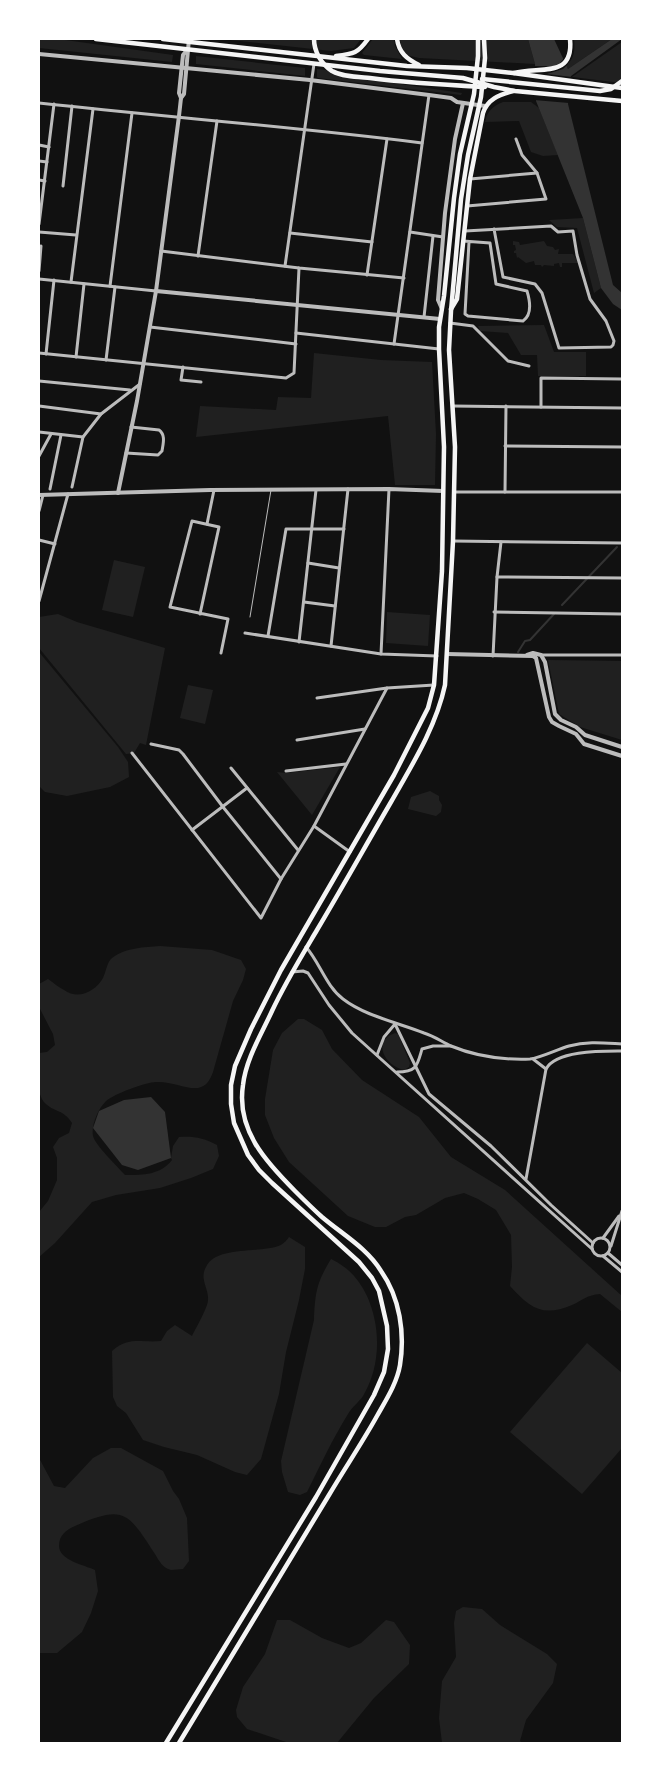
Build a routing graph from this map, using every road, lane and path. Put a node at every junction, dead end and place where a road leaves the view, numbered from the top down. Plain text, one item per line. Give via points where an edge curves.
1 (96, 39) edge
2 (163, 39) edge
3 (314, 39) edge
4 (368, 39) edge
5 (397, 39) edge
6 (478, 39) edge
7 (485, 39) edge
8 (570, 39) edge
9 (189, 40) edge
10 (188, 50) junction
11 (39, 54) edge
12 (328, 57) junction
13 (314, 64) junction
14 (420, 66) junction
15 (182, 68) junction
16 (187, 68) junction
17 (513, 73) junction
18 (463, 78) junction
19 (310, 80) junction
20 (622, 81) edge
21 (494, 87) junction
22 (622, 88) edge
23 (515, 91) junction
24 (429, 94) junction
25 (181, 98) junction
26 (622, 101) edge
27 (39, 103) edge
28 (463, 103) junction
29 (54, 104) junction
30 (72, 106) junction
31 (485, 106) junction
32 (93, 109) junction
33 (132, 113) junction
34 (179, 116) junction
35 (217, 120) junction
36 (304, 130) junction
37 (387, 139) junction
38 (516, 140) dead end
39 (422, 143) junction
40 (39, 145) edge
41 (49, 146) junction
42 (39, 161) edge
43 (47, 162) junction
44 (537, 173) junction
45 (470, 179) junction
46 (39, 180) edge
47 (44, 180) junction
48 (63, 186) dead end
49 (41, 196) edge
50 (467, 206) junction
51 (39, 212) edge
52 (39, 224) edge
53 (494, 229) junction
54 (464, 231) junction
55 (39, 232) edge
56 (410, 232) junction
57 (290, 233) junction
58 (76, 234) junction
59 (433, 236) junction
60 (443, 237) junction
61 (463, 241) junction
62 (372, 242) junction
63 (469, 242) junction
64 (41, 246) dead end
65 (161, 251) junction
66 (198, 256) junction
67 (285, 266) junction
68 (299, 268) junction
69 (39, 271) edge
70 (367, 275) junction
71 (404, 278) junction
72 (39, 279) edge
73 (54, 280) junction
74 (71, 282) junction
75 (84, 284) junction
76 (110, 286) junction
77 (115, 287) junction
78 (156, 291) junction
79 (298, 305) junction
80 (442, 309) junction
81 (451, 310) junction
82 (398, 315) junction
83 (424, 317) junction
84 (440, 319) junction
85 (450, 323) junction
86 (150, 327) junction
87 (296, 333) junction
88 (296, 344) junction
89 (394, 344) junction
90 (438, 350) junction
91 (39, 353) edge
92 (46, 354) junction
93 (76, 357) junction
94 (106, 360) junction
95 (144, 363) junction
96 (529, 366) dead end
97 (183, 367) junction
98 (622, 379) edge
99 (39, 381) edge
100 (201, 382) dead end
101 (140, 384) junction
102 (131, 390) junction
103 (39, 406) edge
104 (453, 406) junction
105 (506, 406) junction
106 (541, 407) junction
107 (622, 408) edge
108 (101, 414) junction
109 (132, 427) junction
110 (39, 432) edge
111 (51, 434) junction
112 (61, 435) junction
113 (83, 437) junction
114 (505, 446) junction
115 (622, 447) edge
116 (126, 452) junction
117 (39, 456) edge
118 (72, 487) dead end
119 (50, 489) dead end
120 (348, 489) junction
121 (389, 489) junction
122 (214, 490) junction
123 (271, 490) junction
124 (316, 490) junction
125 (443, 491) junction
126 (454, 492) junction
127 (505, 492) junction
128 (622, 492) edge
129 (118, 493) junction
130 (68, 494) junction
131 (41, 495) edge
132 (39, 510) edge
133 (207, 524) junction
134 (312, 528) junction
135 (344, 529) junction
136 (39, 540) edge
137 (453, 542) junction
138 (501, 542) junction
139 (622, 543) edge
140 (55, 544) junction
141 (308, 563) junction
142 (340, 568) junction
143 (497, 577) junction
144 (622, 578) edge
145 (39, 601) edge
146 (304, 602) junction
147 (335, 606) junction
148 (494, 612) junction
149 (200, 614) junction
150 (622, 614) edge
151 (250, 618) dead end
152 (245, 633) dead end
153 (268, 636) junction
154 (299, 642) junction
155 (331, 646) junction
156 (221, 653) dead end
157 (381, 654) junction
158 (446, 654) junction
159 (541, 655) junction
160 (622, 655) edge
161 (437, 656) junction
162 (492, 656) junction
163 (520, 656) junction
164 (536, 658) junction
165 (434, 685) junction
166 (387, 688) junction
167 (317, 698) dead end
168 (576, 728) junction
169 (365, 729) junction
170 (576, 734) junction
171 (297, 740) dead end
172 (151, 744) dead end
173 (622, 747) edge
174 (132, 753) dead end
175 (622, 756) edge
176 (346, 764) junction
177 (231, 768) dead end
178 (286, 772) dead end
179 (247, 788) junction
180 (222, 807) junction
181 (314, 826) junction
182 (192, 830) junction
183 (298, 850) junction
184 (350, 852) junction
185 (281, 879) junction
186 (306, 946) junction
187 (292, 972) junction
188 (395, 1024) junction
189 (622, 1044) edge
190 (451, 1046) junction
191 (622, 1051) edge
192 (377, 1055) junction
193 (532, 1059) junction
194 (416, 1067) junction
195 (546, 1069) junction
196 (395, 1072) junction
197 (526, 1180) junction
198 (622, 1212) edge
199 (603, 1238) junction
200 (593, 1243) junction
201 (610, 1247) junction
202 (592, 1249) junction
203 (608, 1253) junction
204 (602, 1256) junction
205 (622, 1265) edge
206 (622, 1272) edge
207 (316, 1496) junction
208 (324, 1502) junction
209 (166, 1743) edge
210 (179, 1743) edge

1 - 10 main road
2 - 9 main road
3 - 21 main road via 321,61 343,75
4 - 12 main road via 351,55
5 - 14 main road via 404,56
6 - 80 main road via 474,94 460,154
7 - 81 main road via 481,97 461,199
8 - 17 main road via 570,55 561,66
9 - 10 street
9 - 12 main road
10 - 13 main road
10 - 15 street via 183,55
10 - 16 street
11 - 15 street
12 - 14 main road
13 - 18 main road
13 - 19 street
14 - 17 main road
15 - 16 street
15 - 25 street
16 - 19 street
16 - 25 street
17 - 22 main road
18 - 20 main road via 600,91 611,89
18 - 21 main road
19 - 24 street
19 - 36 street
21 - 23 main road
23 - 26 main road
23 - 31 main road via 497,96
24 - 28 street
24 - 39 street
25 - 34 street
27 - 29 street
28 - 31 street
28 - 60 street via 455,139
29 - 30 street
29 - 41 street
30 - 32 street
30 - 48 street
31 - 45 main road
32 - 33 street
32 - 58 street
33 - 34 street
33 - 76 street
34 - 35 street
34 - 65 street
35 - 36 street
35 - 66 street
36 - 37 street
36 - 57 street
37 - 39 street
37 - 62 street
38 - 44 street via 522,155
39 - 56 street
40 - 41 street
41 - 43 street
42 - 43 street
43 - 47 street
44 - 45 street
44 - 50 street via 546,199
45 - 50 main road
46 - 47 street
47 - 49 street
49 - 51 street
50 - 54 main road
51 - 52 street
53 - 53 street via 503,277 535,284 542,293 559,348 613,345 606,321 590,299 573,231 558,232 551,226
53 - 54 street
54 - 61 main road
55 - 58 street
56 - 59 street
56 - 71 street
57 - 62 street
57 - 67 street
58 - 74 street
59 - 60 street
59 - 83 street
60 - 80 street via 438,300
61 - 63 street
61 - 81 main road via 457,299
62 - 70 street
63 - 63 street via 490,243 496,284 527,291 527,319 465,314
64 - 69 street
65 - 66 street
65 - 78 street
66 - 67 street
67 - 68 street
68 - 70 street
68 - 79 street
70 - 71 street
71 - 82 street
72 - 73 street
73 - 74 street
73 - 92 street
74 - 75 street
75 - 76 street
75 - 93 street
76 - 77 street
77 - 78 street
77 - 94 street
78 - 79 street
78 - 86 street
79 - 82 street
79 - 87 street
80 - 84 main road
81 - 85 main road
82 - 83 street
82 - 89 street
83 - 84 street
84 - 90 main road
85 - 96 street via 473,326 508,361
85 - 104 main road
86 - 88 street
86 - 95 street
87 - 88 street
87 - 89 street
88 - 97 street via 294,373 286,378
89 - 90 street
90 - 125 main road via 444,436
91 - 92 street
92 - 93 street
93 - 94 street
94 - 95 street
95 - 97 street
95 - 101 street
97 - 100 street via 181,380
98 - 106 street via 541,378
99 - 102 street
101 - 102 street
101 - 109 street
102 - 108 street
103 - 108 street
104 - 105 street
104 - 126 main road
105 - 106 street
105 - 114 street
106 - 107 street
108 - 113 street
109 - 116 street
109 - 116 street via 162,432 162,452 158,455
110 - 111 street
111 - 112 street
111 - 117 street
112 - 113 street
112 - 119 street
113 - 118 street
114 - 115 street
114 - 127 street
116 - 129 street
120 - 121 street
120 - 124 street
120 - 135 street
121 - 125 street
121 - 157 street
122 - 123 street
122 - 129 street
122 - 133 street
123 - 124 street
123 - 151 lane
124 - 134 street
125 - 161 main road
126 - 127 street
126 - 137 main road
127 - 128 street
129 - 130 street
130 - 131 street
130 - 140 street
131 - 132 street
133 - 149 street via 219,526
133 - 149 street via 192,521 170,607
134 - 135 street
134 - 141 street
134 - 153 street via 286,529
135 - 142 street
136 - 140 street
137 - 138 street
137 - 158 main road
138 - 139 street
138 - 143 street
140 - 145 street
141 - 142 street
141 - 146 street
142 - 147 street
143 - 144 street
143 - 148 street
146 - 147 street
146 - 154 street
147 - 155 street
148 - 150 street
148 - 162 street
149 - 156 street via 228,619
152 - 153 street
153 - 154 street
154 - 155 street
155 - 157 street
157 - 161 street
158 - 162 street
158 - 186 main road via 445,685 433,724
159 - 160 street
159 - 163 street
159 - 164 street
159 - 168 street via 555,714
161 - 165 main road
162 - 163 street
163 - 164 street
164 - 170 street via 549,717 558,726
165 - 166 street
165 - 184 main road via 428,708
166 - 167 street
166 - 169 street
168 - 170 street
168 - 173 street via 585,735
169 - 171 street
169 - 176 street
170 - 175 street via 584,744
172 - 180 street via 179,750
174 - 182 street
176 - 178 street
176 - 181 street
177 - 179 street
179 - 180 street
179 - 183 street
180 - 182 street
180 - 185 street
181 - 183 street
181 - 184 street
182 - 185 street via 261,918
183 - 185 street
184 - 207 main road via 284,963 234,1066 231,1085 234,1123 248,1155 259,1170 364,1267 379,1291 386,1317 388,1349 382,1379
186 - 187 main road
186 - 188 street via 342,998
187 - 192 street via 308,973 352,1033
187 - 208 main road via 245,1073 241,1103 244,1121 259,1152 276,1172 381,1270 393,1292 401,1324 400,1362 395,1383
188 - 190 street via 425,1033
188 - 192 street via 384,1037
188 - 194 street
189 - 193 street via 588,1042
190 - 193 street via 500,1059
190 - 194 street via 422,1049
191 - 195 street via 588,1051 558,1059 548,1064
192 - 196 street
193 - 195 street
194 - 196 street via 408,1072
194 - 197 street via 429,1094 492,1146
195 - 197 street
196 - 202 street
197 - 200 street
198 - 199 street
198 - 201 street
199 - 200 street
199 - 201 street
200 - 202 street
201 - 203 street
202 - 204 street
203 - 204 street
203 - 205 street
204 - 206 street
207 - 208 main road
207 - 209 main road
208 - 210 main road

